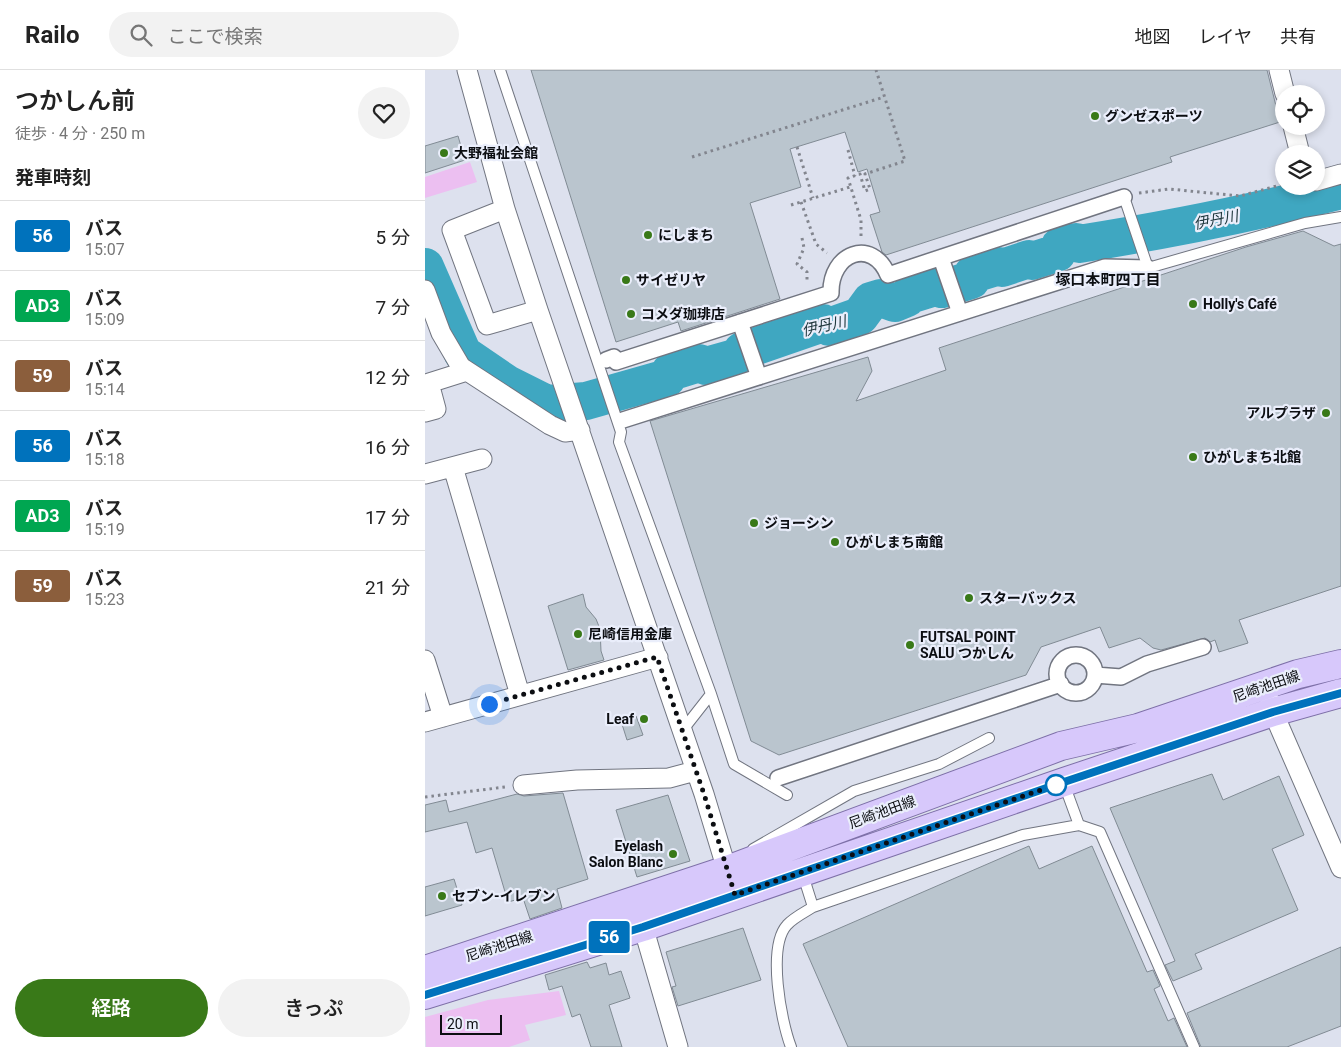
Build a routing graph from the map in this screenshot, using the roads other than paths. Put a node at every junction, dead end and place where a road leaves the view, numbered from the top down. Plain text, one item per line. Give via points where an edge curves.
1 (467, 70) edge
2 (500, 70) edge
3 (1282, 71) edge
4 (1284, 85) edge
5 (1341, 174) edge
6 (1325, 178) edge
7 (1124, 197) joint
8 (505, 209) junction
9 (1341, 217) edge
10 (941, 258) junction
11 (1148, 268) junction
12 (425, 290) edge
13 (538, 310) junction
14 (960, 313) junction
15 (740, 322) junction
16 (433, 337) edge
17 (605, 360) dead end
18 (467, 372) junction
19 (759, 377) junction
20 (425, 412) edge
21 (618, 415) junction
22 (578, 424) junction
23 (482, 459) dead end
24 (453, 467) junction
25 (425, 474) edge
26 (1203, 647) dead end
27 (657, 657) junction
28 (425, 660) edge
29 (1341, 664) edge
30 (1095, 675) junction
31 (1061, 684) junction
32 (1266, 685) junction
33 (1341, 693) edge
34 (711, 694) junction
35 (520, 695) junction
36 (1273, 712) junction
37 (434, 719) edge
38 (682, 731) junction
39 (989, 738) dead end
40 (695, 771) junction
41 (778, 778) dead end
42 (1064, 782) junction
43 (523, 785) road end
44 (787, 795) dead end
45 (1079, 825) junction
46 (1341, 868) edge
47 (801, 872) junction
48 (731, 883) junction
49 (813, 907) junction
50 (639, 914) junction
51 (425, 970) edge
52 (425, 995) edge
53 (678, 1047) edge
54 (791, 1047) edge
55 (1194, 1047) edge

1 - 8 street
2 - 21 lane via 602,378
3 - 4 street
5 - 6 street
7 - 10 street
7 - 11 lane
8 - 13 street
8 - 13 street via 452,230 487,325
9 - 11 lane via 1305,223
10 - 14 street
10 - 15 street via 887,275 880,262 869,255 852,255 839,263 833,274 831,293
11 - 14 street via 1105,267
12 - 16 street
13 - 22 street
14 - 19 street
15 - 17 street via 616,362 614,357
15 - 19 street
16 - 18 street
18 - 20 street via 429,383 436,409
18 - 22 street via 550,425 565,432
19 - 21 street
21 - 34 lane via 619,442
22 - 27 street
23 - 24 street
24 - 25 street
24 - 35 street
26 - 30 street via 1147,664 1121,677
27 - 35 street
27 - 38 street
28 - 37 street
29 - 32 main road, 尼崎池田線
30 - 31 street via 1089,688 1080,692 1070,692
30 - 31 street via 1087,658 1073,655 1063,659 1058,667 1057,676
31 - 41 street
32 - 36 street
32 - 48 main road, 尼崎池田線 via 1138,728 1061,746
33 - 36 main road, 尼崎池田線
34 - 38 lane
34 - 44 lane via 734,764
35 - 37 street
36 - 42 main road, 尼崎池田線
36 - 46 street
38 - 40 street
39 - 48 lane via 939,764 854,791 758,844
40 - 43 street via 669,778
40 - 48 street
42 - 45 lane
42 - 47 main road, 尼崎池田線
45 - 49 lane via 1023,835
45 - 55 lane via 1100,832
47 - 48 main road, 尼崎池田線
47 - 49 lane
48 - 50 main road, 尼崎池田線
49 - 54 lane via 786,925 777,948 784,1018
50 - 51 main road, 尼崎池田線
50 - 52 main road, 尼崎池田線
50 - 53 street

